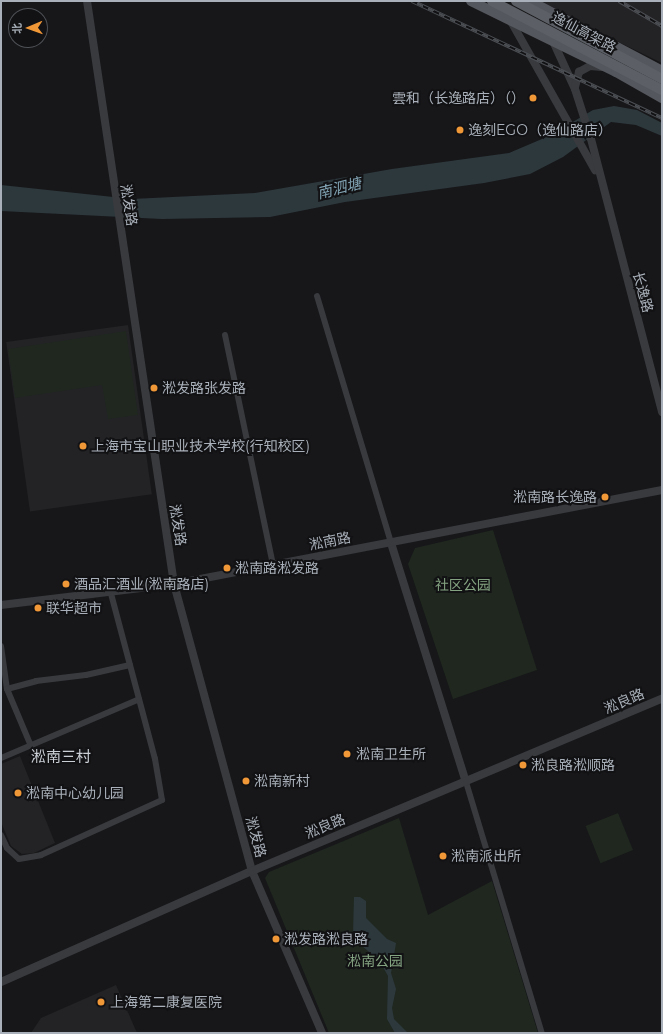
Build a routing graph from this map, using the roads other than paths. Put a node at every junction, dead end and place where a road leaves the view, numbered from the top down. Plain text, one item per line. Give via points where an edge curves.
1 (87, 1) edge
2 (471, 1) edge
3 (492, 1) edge
4 (501, 1) edge
5 (516, 1) edge
6 (530, 1) edge
7 (543, 8) junction
8 (510, 20) junction
9 (553, 41) junction
10 (611, 69) junction
11 (662, 71) edge
12 (662, 79) edge
13 (575, 89) junction
14 (662, 90) edge
15 (662, 98) edge
16 (600, 178) junction
17 (317, 296) dead end
18 (225, 335) dead end
19 (662, 412) edge
20 (662, 490) edge
21 (391, 543) junction
22 (273, 565) junction
23 (174, 584) junction
24 (110, 590) junction
25 (1, 605) edge
26 (1, 646) edge
27 (130, 665) junction
28 (7, 689) junction
29 (139, 699) junction
30 (662, 699) edge
31 (31, 746) junction
32 (1, 758) edge
33 (466, 782) junction
34 (1, 834) edge
35 (252, 871) junction
36 (1, 982) edge
37 (322, 1033) edge
38 (542, 1033) edge

1 - 23 street, 淞发路
2 - 8 main road
3 - 14 highway, 逸仙高架路, bridge
4 - 8 street, 长逸路
5 - 12 highway, 逸仙高架路, bridge
6 - 7 main road
7 - 9 street, 长逸路
7 - 11 main road
8 - 9 main road
8 - 16 street, 长逸路
9 - 10 main road
9 - 13 street, 长逸路
10 - 13 street via 590,66 576,77
10 - 15 main road
13 - 16 street, 长逸路
16 - 19 street, 长逸路
17 - 21 street
18 - 22 street
20 - 21 street, 淞南路
21 - 22 street, 淞南路
21 - 33 street
22 - 23 street, 淞南路
23 - 24 street, 淞南路
23 - 35 street, 淞发路
24 - 25 street, 淞南路
24 - 27 street
26 - 28 street
27 - 28 street via 86,676 36,681
27 - 29 street
28 - 31 street
29 - 31 street
29 - 34 street via 155,759 162,800 41,855 19,860 7,848
30 - 33 street, 淞良路
31 - 32 street
33 - 35 street, 淞良路
33 - 38 street
35 - 36 street, 淞良路
35 - 37 street, 淞发路

